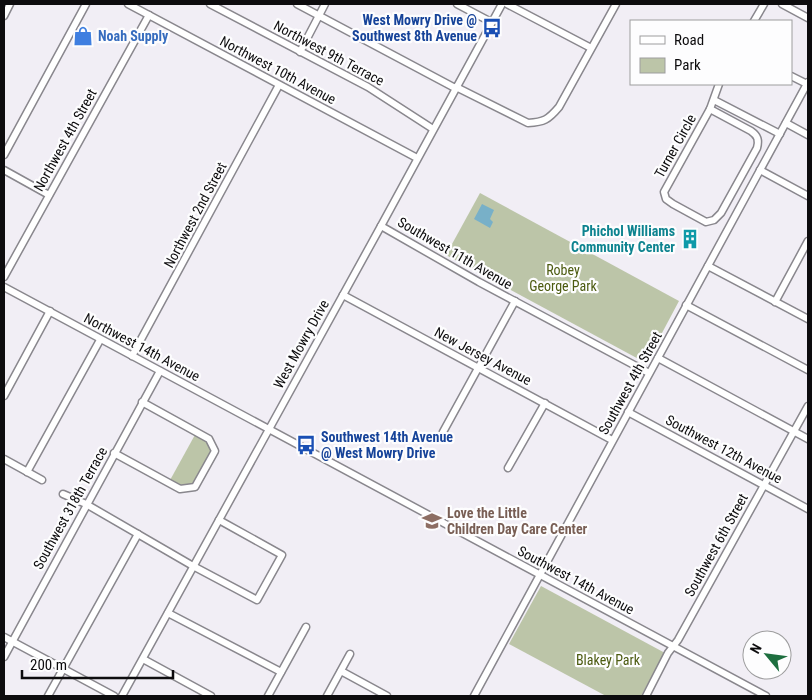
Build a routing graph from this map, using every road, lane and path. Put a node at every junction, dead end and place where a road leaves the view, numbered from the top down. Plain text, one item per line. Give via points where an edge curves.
1 (10, 4) edge
2 (86, 4) edge
3 (128, 4) edge
4 (210, 4) edge
5 (297, 4) edge
6 (325, 4) edge
7 (457, 4) edge
8 (502, 4) edge
9 (506, 4) edge
10 (616, 4) edge
11 (764, 4) edge
12 (782, 4) edge
13 (149, 15) junction
14 (4, 16) edge
15 (319, 16) junction
16 (808, 18) edge
17 (755, 20) edge
18 (491, 22) junction
19 (592, 48) junction
20 (300, 52) junction
21 (792, 76) edge
22 (808, 83) edge
23 (279, 85) junction
24 (720, 85) edge
25 (456, 88) junction
26 (714, 100) junction
27 (710, 109) junction
28 (786, 123) junction
29 (433, 129) junction
30 (780, 134) junction
31 (808, 135) edge
32 (4, 155) edge
33 (417, 158) junction
34 (4, 170) edge
35 (760, 170) junction
36 (738, 182) junction
37 (750, 188) junction
38 (49, 195) junction
39 (808, 196) edge
40 (382, 226) junction
41 (808, 241) edge
42 (708, 266) junction
43 (4, 277) edge
44 (4, 287) edge
45 (343, 295) junction
46 (514, 302) junction
47 (775, 302) junction
48 (686, 305) junction
49 (50, 311) junction
50 (808, 319) edge
51 (100, 340) junction
52 (132, 356) junction
53 (658, 358) junction
54 (478, 367) junction
55 (808, 370) edge
56 (160, 371) junction
57 (649, 373) junction
58 (4, 396) edge
59 (142, 402) junction
60 (545, 403) junction
61 (808, 406) edge
62 (628, 412) junction
63 (270, 430) junction
64 (794, 431) junction
65 (443, 432) dead end
66 (808, 438) edge
67 (612, 440) junction
68 (114, 453) junction
69 (4, 459) edge
70 (508, 468) dead end
71 (27, 472) junction
72 (42, 480) dead end
73 (764, 485) junction
74 (63, 494) dead end
75 (86, 504) junction
76 (808, 509) edge
77 (219, 520) junction
78 (138, 534) junction
79 (193, 566) junction
80 (540, 575) junction
81 (168, 613) junction
82 (306, 627) dead end
83 (4, 637) edge
84 (12, 641) junction
85 (673, 647) junction
86 (350, 654) dead end
87 (4, 657) edge
88 (143, 659) junction
89 (63, 667) junction
90 (341, 671) junction
91 (281, 672) junction
92 (48, 696) edge
93 (114, 696) edge
94 (122, 696) edge
95 (212, 696) edge
96 (268, 696) edge
97 (327, 696) edge
98 (387, 696) edge
99 (474, 696) edge
100 (646, 696) edge
101 (766, 696) edge

1 - 14 street
2 - 32 street
3 - 13 street, Northwest 10th Avenue
4 - 20 street, Northwest 9th Terrace
5 - 15 street
6 - 15 street
7 - 18 street
8 - 18 street, West Mowry Drive
9 - 19 street
10 - 19 street
11 - 17 street
12 - 16 street
13 - 23 street, Northwest 10th Avenue
13 - 38 street, Northwest 4th Street
15 - 20 street
15 - 25 street
18 - 25 street, West Mowry Drive
19 - 25 street via 559,107 551,117 541,122 528,124
20 - 29 street, Northwest 9th Terrace via 368,88
21 - 22 street
22 - 28 street, Southwest 4th Street
23 - 33 street, Northwest 10th Avenue
23 - 52 street, Northwest 2nd Street
24 - 26 street
25 - 29 street, West Mowry Drive
26 - 27 street
26 - 30 street
27 - 36 street, Turner Circle via 756,135 757,148
27 - 36 street, Turner Circle via 665,189 666,199 706,222 721,213
28 - 30 street, Southwest 4th Street
28 - 31 street
29 - 33 street, West Mowry Drive
30 - 35 street, Southwest 4th Street
33 - 40 street, West Mowry Drive
34 - 38 street
35 - 37 street, Southwest 4th Street
35 - 39 street
36 - 37 street
37 - 42 street, Southwest 4th Street
38 - 43 street, Northwest 4th Street
40 - 45 street, West Mowry Drive
40 - 46 street, Southwest 11th Avenue
41 - 47 street
42 - 47 street
42 - 48 street, Southwest 4th Street
44 - 49 street, Northwest 14th Avenue
45 - 54 street, New Jersey Avenue
45 - 63 street, West Mowry Drive
46 - 54 street
46 - 57 street, Southwest 11th Avenue
47 - 50 street
48 - 53 street, Southwest 4th Street
48 - 55 street
49 - 51 street, Northwest 14th Avenue
49 - 58 street
51 - 52 street, Northwest 14th Avenue
51 - 71 street
52 - 56 street, Northwest 14th Avenue
53 - 57 street, Southwest 4th Street
53 - 64 street
54 - 60 street, New Jersey Avenue
54 - 65 street
56 - 59 street, Southwest 318th Terrace
56 - 63 street, Northwest 14th Avenue
57 - 62 street, Southwest 4th Street
59 - 68 street, Southwest 318th Terrace
59 - 68 street via 209,439 215,451 195,487 188,489 180,489
60 - 67 street, New Jersey Avenue
60 - 70 street
61 - 64 street, Southwest 6th Street
62 - 67 street, Southwest 4th Street
62 - 73 street, Southwest 12th Avenue
63 - 77 street, West Mowry Drive
63 - 80 street, Southwest 14th Avenue
64 - 66 street
64 - 73 street, Southwest 6th Street
67 - 80 street, Southwest 4th Street
68 - 75 street, Southwest 318th Terrace
69 - 71 street
71 - 72 street
73 - 76 street, Southwest 12th Avenue
73 - 85 street, Southwest 6th Street
74 - 75 street
75 - 78 street
75 - 84 street, Southwest 318th Terrace
77 - 79 street, West Mowry Drive
77 - 79 street via 282,555 257,600
78 - 79 street
78 - 89 street
79 - 81 street, West Mowry Drive
80 - 85 street, Southwest 14th Avenue
80 - 99 street, Southwest 4th Street
81 - 88 street, West Mowry Drive
81 - 91 street
82 - 91 street
83 - 84 street
84 - 87 street, Southwest 318th Terrace
84 - 89 street
85 - 100 street, Southwest 6th Street
85 - 101 street, Southwest 14th Avenue
86 - 90 street
88 - 94 street, West Mowry Drive
88 - 95 street
89 - 92 street
89 - 93 street
90 - 97 street
90 - 98 street
91 - 96 street

